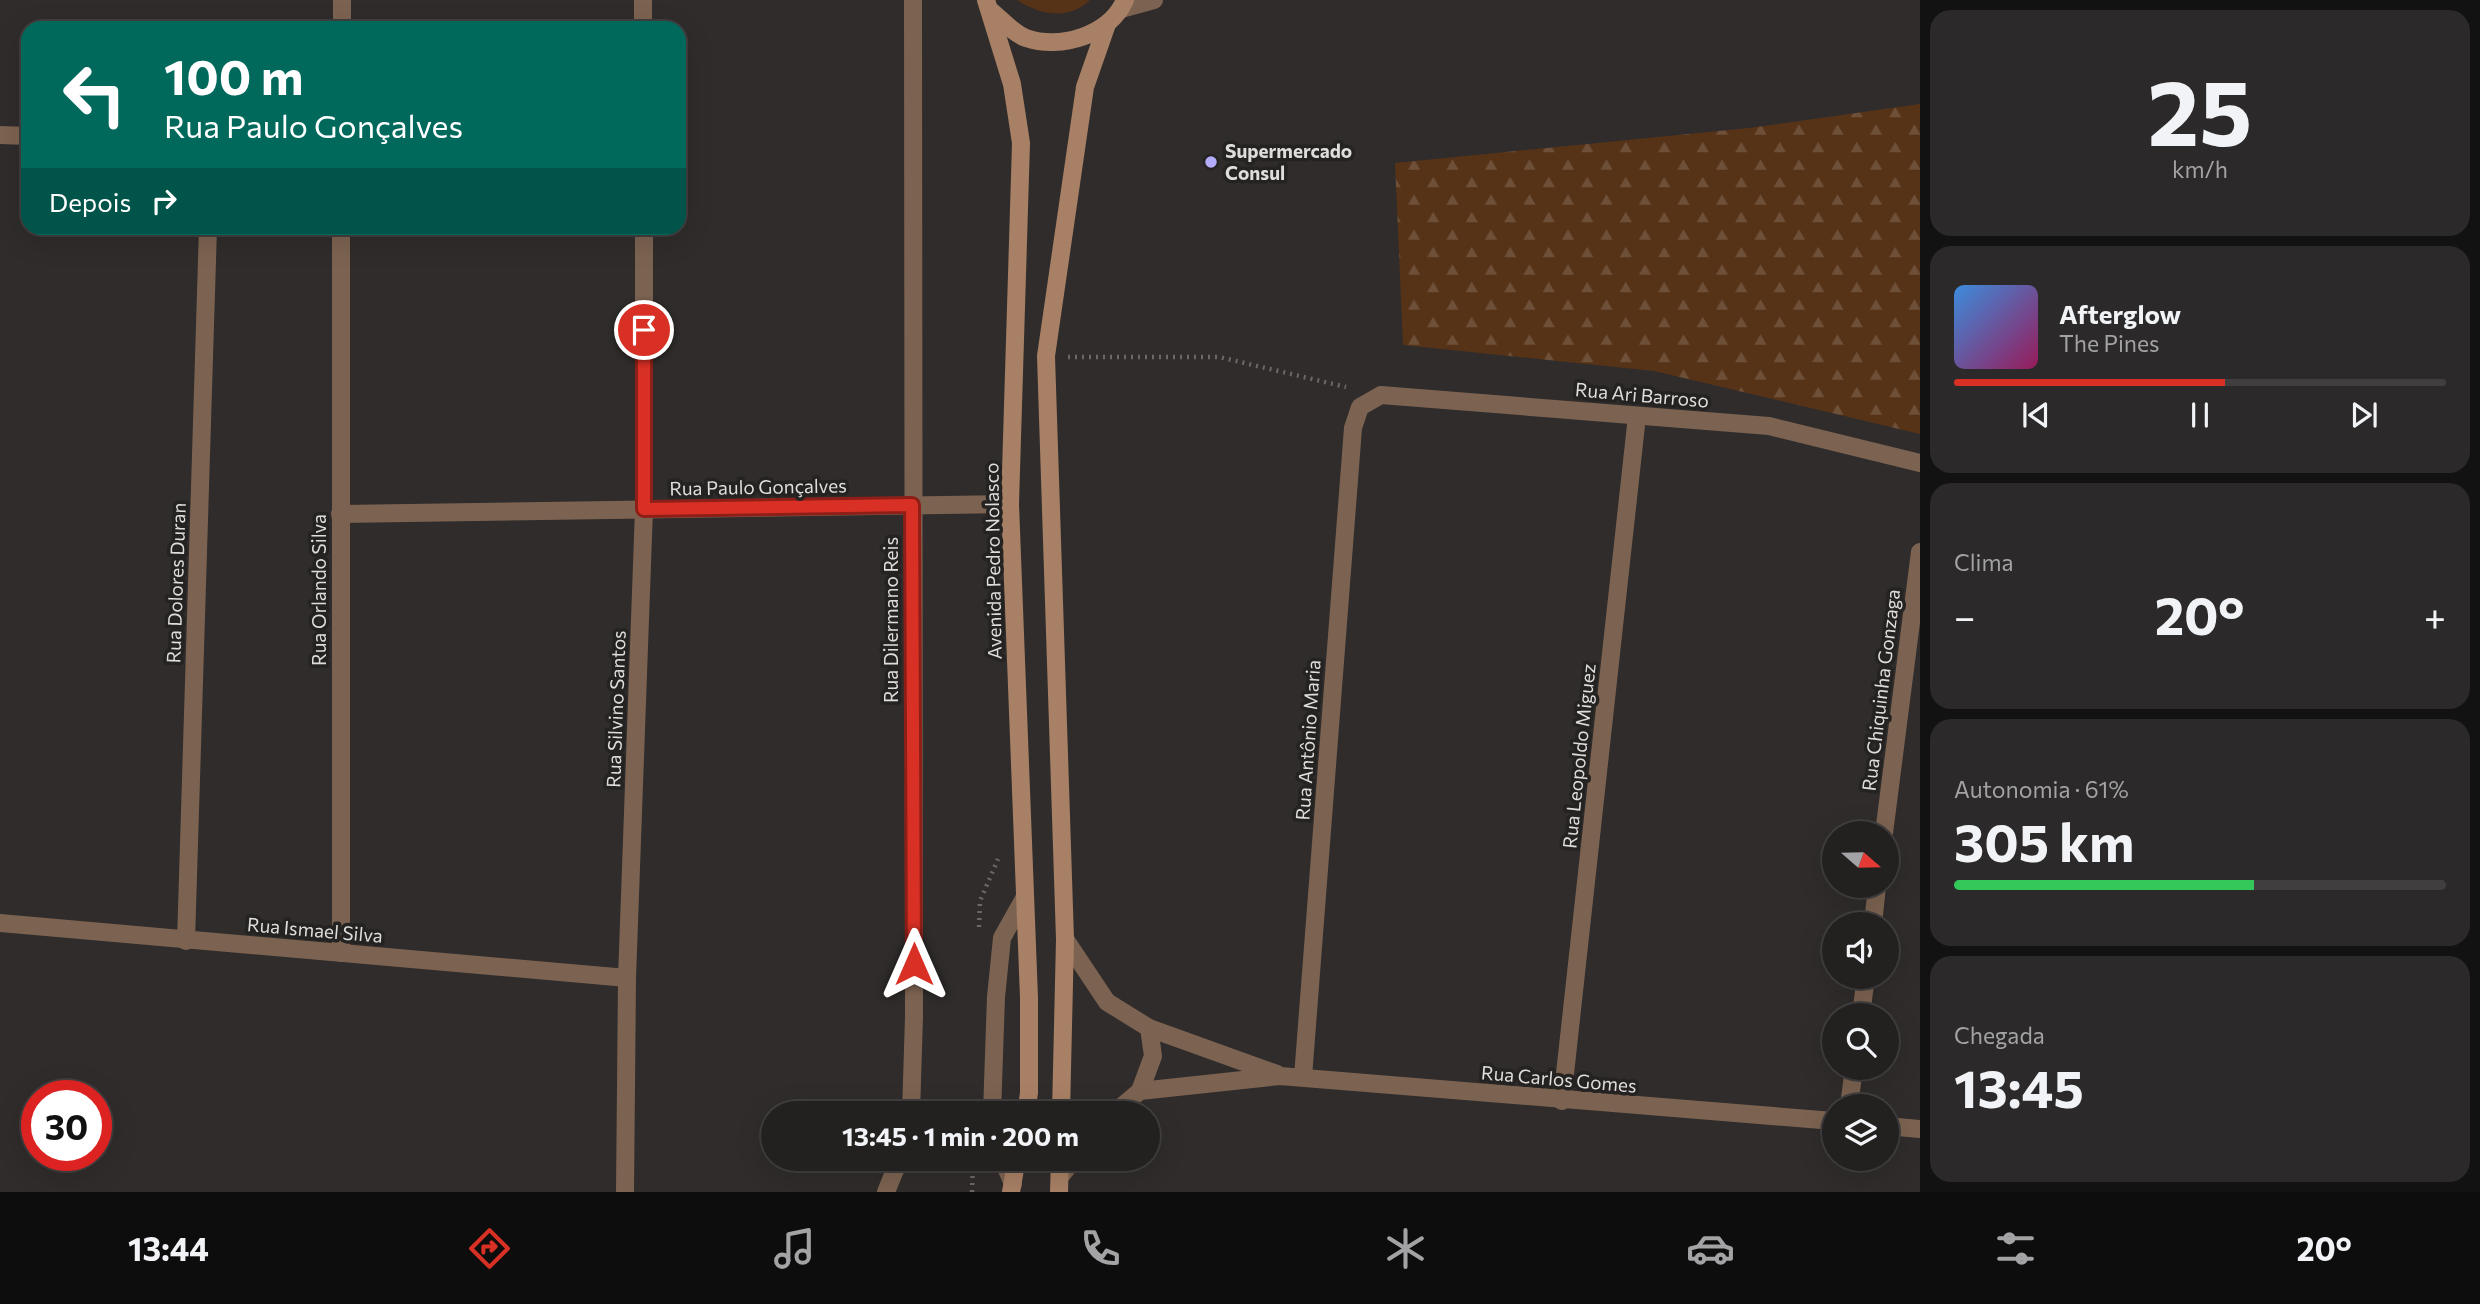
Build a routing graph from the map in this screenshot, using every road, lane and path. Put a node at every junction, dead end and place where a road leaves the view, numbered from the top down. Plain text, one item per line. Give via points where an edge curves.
1 (342, 0) edge
2 (643, 0) edge
3 (913, 0) edge
4 (1154, 0) edge
5 (1123, 5) edge
6 (988, 6) edge
7 (342, 21) edge
8 (643, 21) edge
9 (1107, 24) junction
10 (0, 135) edge
11 (21, 136) edge
12 (208, 235) edge
13 (341, 235) edge
14 (643, 235) edge
15 (1046, 356) junction
16 (1381, 395) junction
17 (1637, 416) junction
18 (1920, 463) edge
19 (1010, 504) junction
20 (912, 505) junction
21 (644, 509) junction
22 (340, 514) junction
23 (1920, 552) edge
24 (1886, 821) edge
25 (1025, 897) junction
26 (0, 923) edge
27 (1065, 939) junction
28 (186, 941) junction
29 (341, 953) junction
30 (627, 978) junction
31 (1149, 1028) junction
32 (1280, 1076) junction
33 (1303, 1077) junction
34 (1140, 1091) junction
35 (911, 1101) edge
36 (992, 1101) edge
37 (1028, 1101) edge
38 (1061, 1101) edge
39 (1128, 1101) edge
40 (1562, 1101) junction
41 (1822, 1120) edge
42 (1899, 1127) edge
43 (1920, 1129) edge
44 (895, 1171) edge
45 (973, 1171) edge
46 (1006, 1171) edge
47 (1012, 1188) edge
48 (625, 1192) edge
49 (886, 1192) edge
50 (972, 1192) edge

1 - 7 street
2 - 8 street
3 - 20 street, Rua Dilermano Reis
4 - 5 street
5 - 9 main road
6 - 9 main road via 1025,38 1068,42
6 - 19 main road, Avenida Pedro Nolasco via 1012,84 1021,143
9 - 15 main road via 1085,87
10 - 11 street
12 - 28 street, Rua Dolores Duran
13 - 22 street, Rua Orlando Silva
14 - 21 street, Rua Silvino Santos
15 - 16 path via 1219,357
15 - 27 main road
16 - 17 street, Rua Ari Barroso
16 - 33 street, Rua Antônio Maria via 1360,407 1353,428
17 - 18 street, Rua Ari Barroso via 1769,426
17 - 40 street, Rua Leopoldo Miguez
19 - 20 street, Rua Paulo Gonçalves
19 - 25 main road, Avenida Pedro Nolasco
20 - 21 street, Rua Paulo Gonçalves
20 - 35 street, Rua Dilermano Reis
21 - 22 street, Rua Paulo Gonçalves
21 - 30 street, Rua Silvino Santos
22 - 29 street, Rua Orlando Silva
23 - 24 street, Rua Chiquinha Gonzaga
25 - 36 street via 1002,939
25 - 37 main road, Avenida Pedro Nolasco
26 - 28 street, Rua Ismael Silva
27 - 31 street via 1107,1002
27 - 38 main road
28 - 29 street, Rua Ismael Silva
29 - 30 street, Rua Ismael Silva
30 - 48 street, Rua Silvino Santos
31 - 32 street
31 - 34 street via 1153,1056
32 - 33 street, Rua Carlos Gomes
32 - 34 street
33 - 40 street, Rua Carlos Gomes
34 - 39 street
40 - 41 street, Rua Carlos Gomes
42 - 43 street
44 - 49 street
45 - 50 path
46 - 47 street

